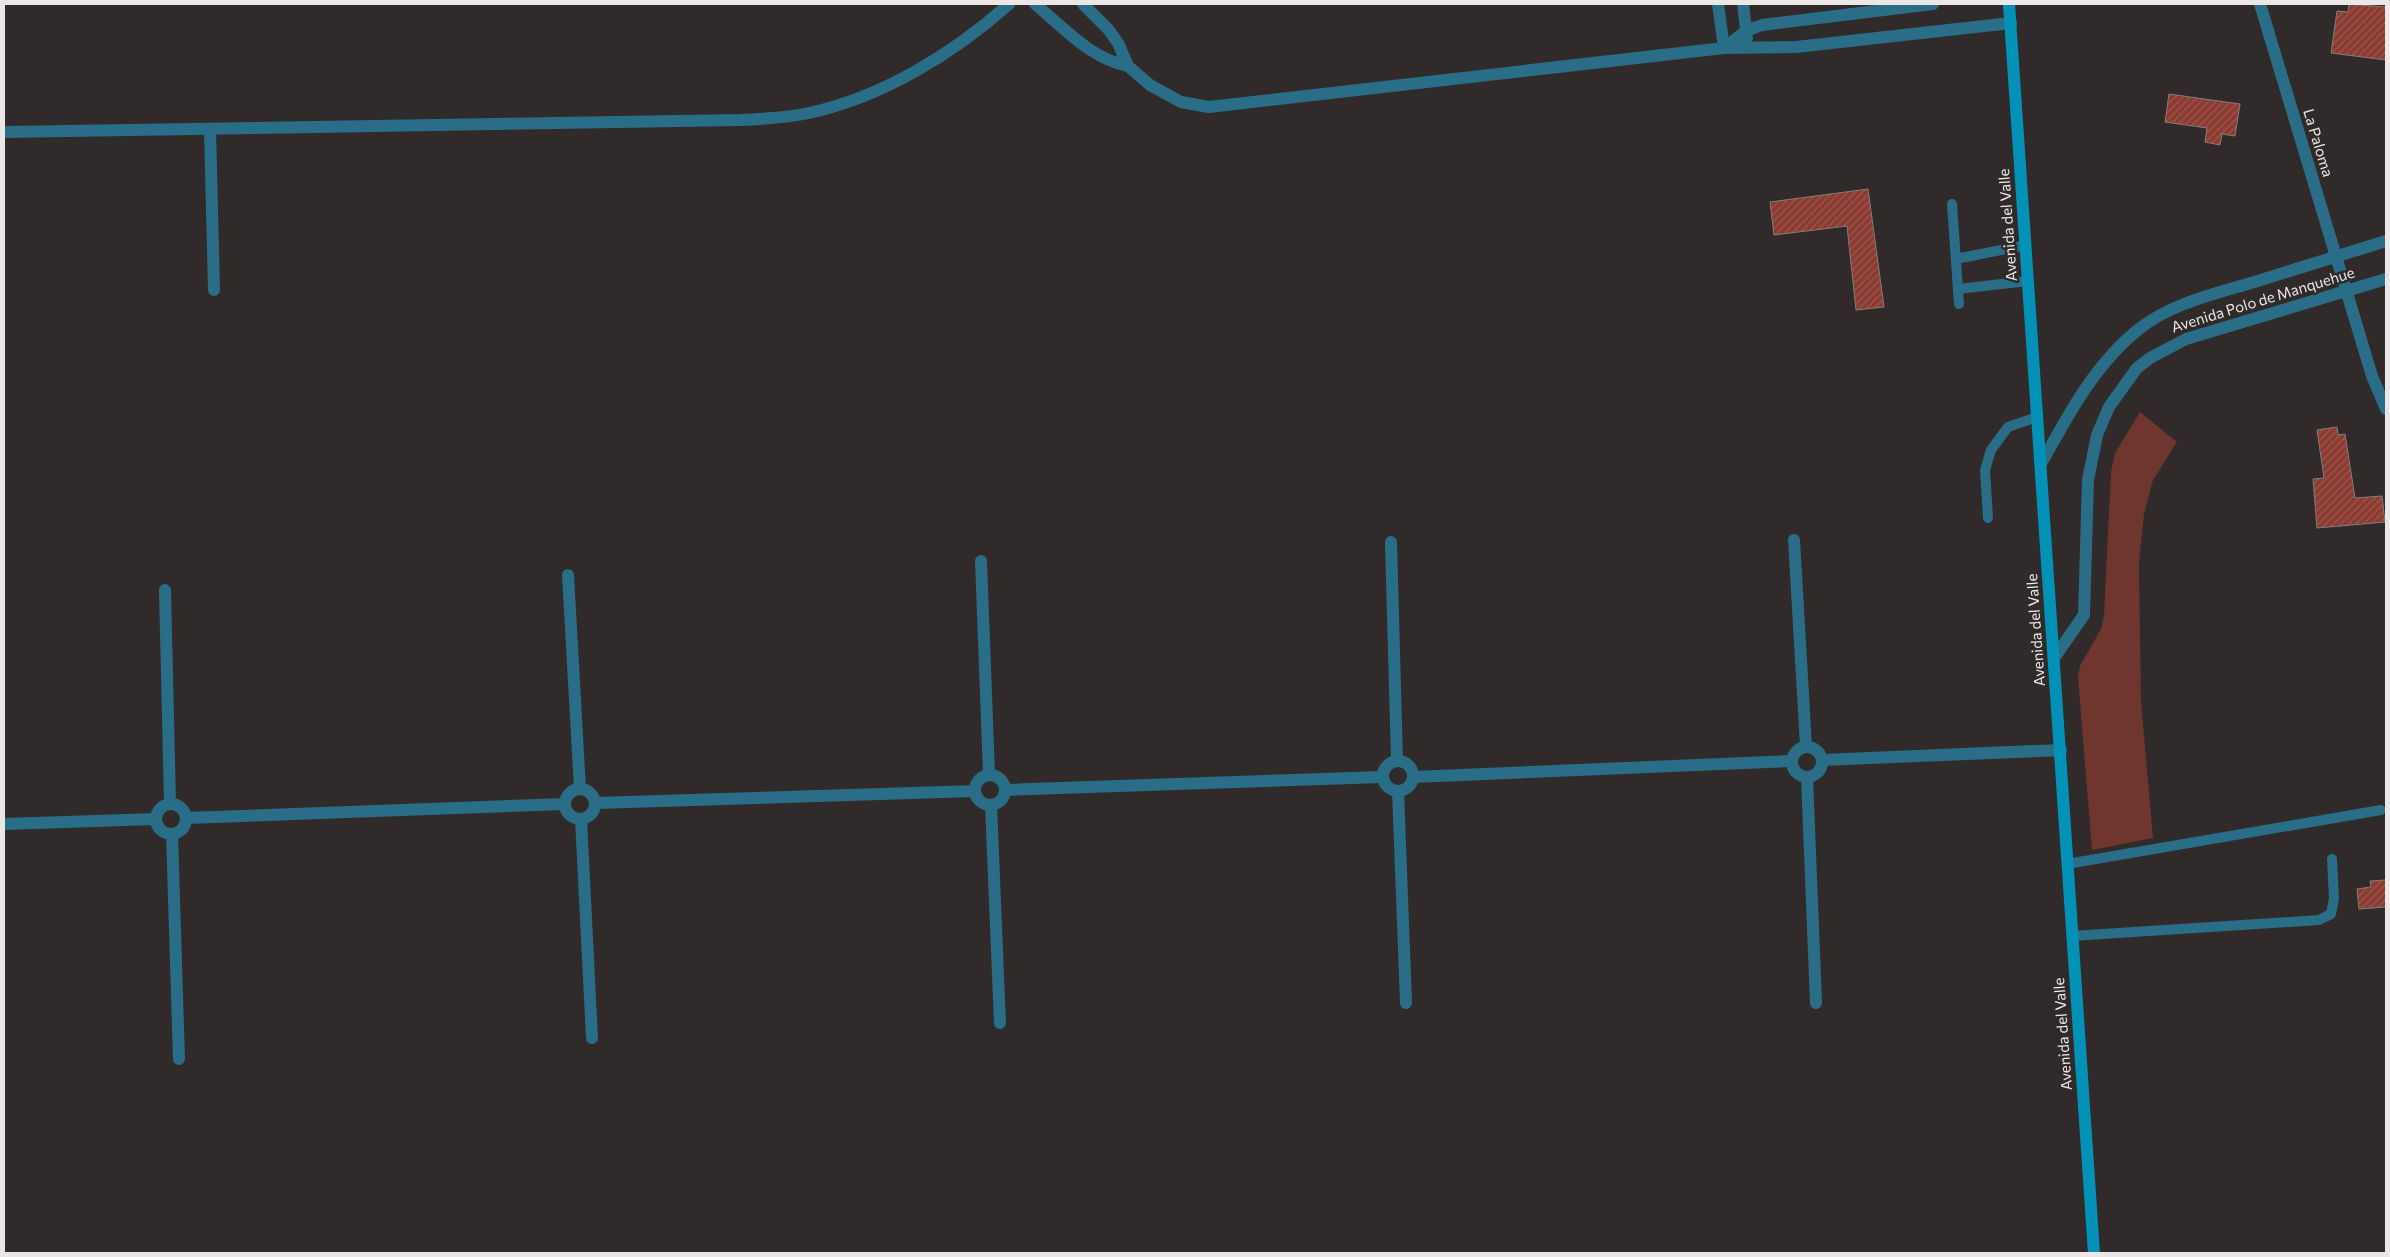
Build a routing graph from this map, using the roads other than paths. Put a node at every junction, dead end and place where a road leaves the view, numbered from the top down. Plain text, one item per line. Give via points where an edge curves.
1 (1009, 4) edge
2 (1035, 4) edge
3 (1083, 4) edge
4 (1718, 4) edge
5 (1743, 4) edge
6 (1933, 4) edge
7 (2010, 4) edge
8 (2260, 4) edge
9 (2011, 23) junction
10 (1746, 31) junction
11 (1724, 48) junction
12 (1748, 48) junction
13 (1128, 66) junction
14 (210, 128) junction
15 (4, 132) edge
16 (1952, 204) dead end
17 (2386, 241) edge
18 (2026, 245) junction
19 (2335, 256) junction
20 (1956, 259) junction
21 (2386, 279) edge
22 (2028, 280) junction
23 (1958, 289) junction
24 (214, 290) dead end
25 (2346, 291) junction
26 (1959, 304) dead end
27 (2386, 409) edge
28 (2037, 418) junction
29 (2041, 464) junction
30 (1988, 518) dead end
31 (1794, 540) dead end
32 (1391, 542) dead end
33 (981, 561) dead end
34 (568, 575) dead end
35 (166, 590) dead end
36 (2054, 658) junction
37 (1806, 746) junction
38 (2061, 750) junction
39 (1822, 760) junction
40 (1397, 761) junction
41 (1791, 761) junction
42 (989, 774) junction
43 (1382, 777) junction
44 (1413, 777) junction
45 (1808, 777) junction
46 (580, 789) junction
47 (1005, 790) junction
48 (975, 791) junction
49 (1398, 791) junction
50 (170, 803) junction
51 (596, 803) junction
52 (565, 804) junction
53 (991, 805) junction
54 (2381, 810) dead end
55 (186, 818) junction
56 (156, 819) junction
57 (581, 819) junction
58 (4, 824) edge
59 (172, 834) junction
60 (2332, 860) dead end
61 (2067, 864) junction
62 (2072, 936) junction
63 (1406, 1003) dead end
64 (1816, 1003) dead end
65 (1000, 1022) dead end
66 (592, 1038) dead end
67 (179, 1059) dead end
68 (2094, 1253) edge

1 - 14 street via 951,49 900,79 826,109 787,117
2 - 13 street via 1095,54
3 - 13 street via 1108,29
4 - 11 street
5 - 10 street
6 - 10 street via 1762,25
7 - 9 street, Avenida del Valle
8 - 19 street, La Paloma
9 - 12 street via 1796,47
9 - 18 street, Avenida del Valle
10 - 11 street
10 - 12 street
11 - 12 street
11 - 13 street via 1208,107 1170,98
14 - 15 street
14 - 24 street
16 - 20 lane
17 - 19 street, Avenida Polo de Manquehue
18 - 20 lane
18 - 22 street, Avenida del Valle
19 - 25 street, La Paloma
19 - 29 street, Avenida Polo de Manquehue via 2220,292 2151,320 2120,346 2091,380
20 - 23 lane
21 - 25 street, Avenida Polo de Manquehue
22 - 23 lane
22 - 28 street, Avenida del Valle
23 - 26 lane
25 - 27 street, La Paloma via 2372,376
25 - 36 street, Avenida Polo de Manquehue via 2186,339 2150,358 2125,383 2102,421 2091,465 2084,615
28 - 29 street, Avenida del Valle
28 - 30 lane via 2008,427 1991,450 1985,470
29 - 36 street, Avenida del Valle
31 - 37 street
32 - 40 street
33 - 42 street
34 - 46 street
35 - 50 street
36 - 38 street, Avenida del Valle
37 - 39 street via 1818,752
37 - 41 street via 1794,753
38 - 39 street
38 - 61 street, Avenida del Valle
39 - 45 street via 1820,770
40 - 43 street via 1384,768
40 - 44 street via 1410,767
41 - 44 street
41 - 45 street via 1798,774
42 - 47 street via 999,777
42 - 48 street via 977,782
43 - 47 street
43 - 49 street via 1386,786
44 - 49 street via 1407,788
45 - 64 street
46 - 51 street via 592,794
46 - 52 street via 568,795
47 - 53 street via 1000,802
48 - 51 street
48 - 53 street via 978,799
49 - 63 street
50 - 55 street via 183,809
50 - 56 street via 161,807
51 - 57 street via 593,812
52 - 55 street
52 - 57 street via 572,817
53 - 65 street
54 - 61 lane
55 - 59 street via 183,827
56 - 58 street
56 - 59 street via 159,828
57 - 66 street
59 - 67 street
60 - 62 lane via 2334,899 2331,914 2319,920
61 - 62 street, Avenida del Valle
62 - 68 street, Avenida del Valle

